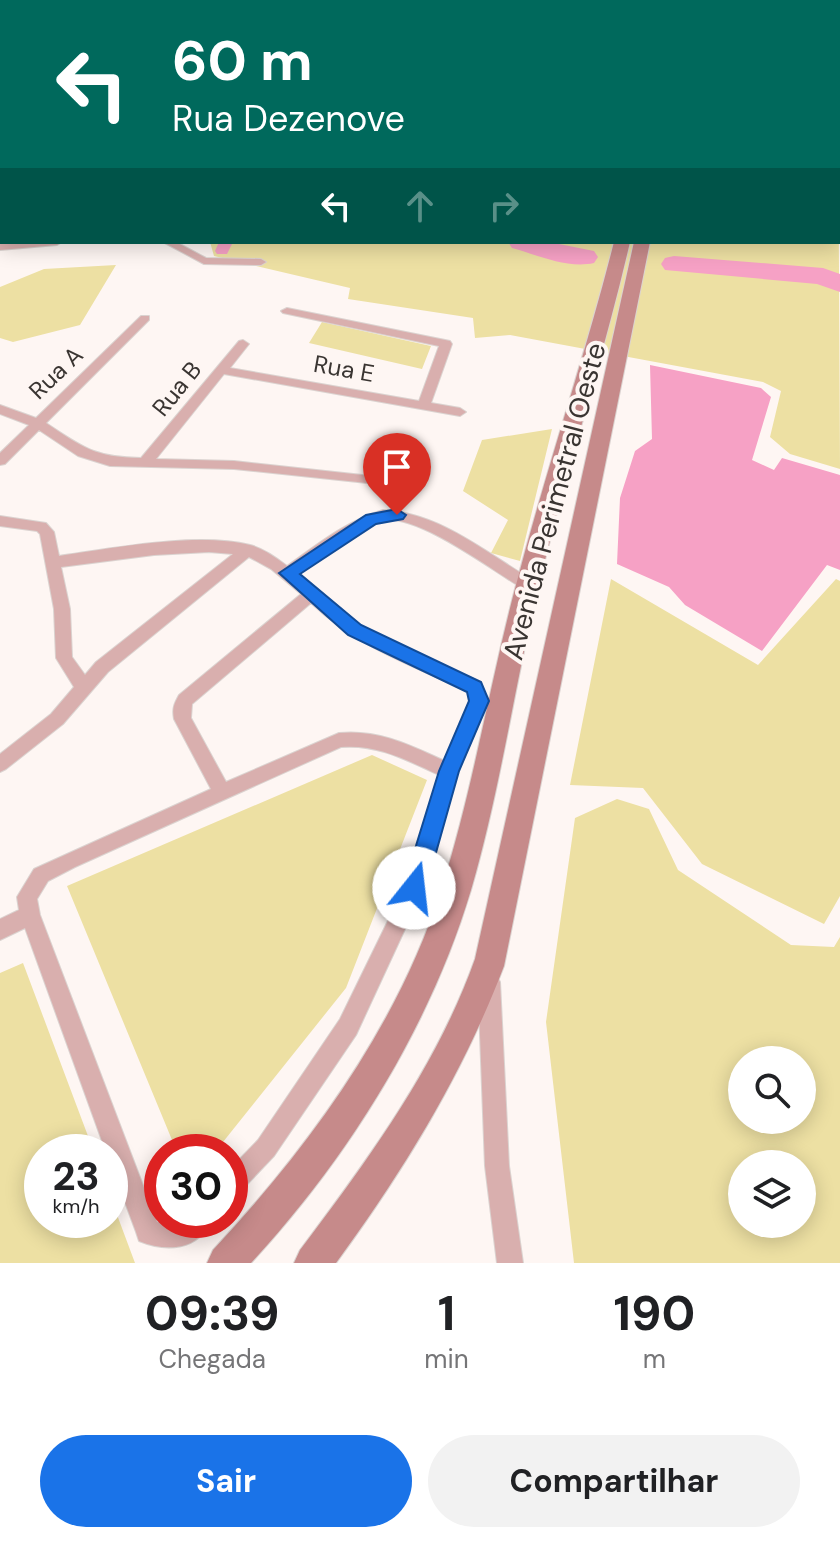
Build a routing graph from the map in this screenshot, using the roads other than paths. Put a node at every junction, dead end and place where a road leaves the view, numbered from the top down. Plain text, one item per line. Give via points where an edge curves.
1 (30, 244) edge
2 (172, 244) edge
3 (622, 244) edge
4 (642, 244) edge
5 (2, 246) edge
6 (261, 262) dead end
7 (287, 311) dead end
8 (145, 318) dead end
9 (243, 344) dead end
10 (220, 370) junction
11 (424, 406) junction
12 (0, 409) edge
13 (460, 412) dead end
14 (36, 423) junction
15 (0, 461) edge
16 (145, 463) junction
17 (381, 482) dead end
18 (0, 521) edge
19 (248, 550) junction
20 (55, 562) junction
21 (288, 573) junction
22 (527, 584) junction
23 (310, 595) junction
24 (84, 688) junction
25 (0, 764) edge
26 (449, 771) junction
27 (222, 792) junction
28 (30, 915) junction
29 (0, 930) edge
30 (488, 966) junction
31 (248, 1167) edge
32 (144, 1221) edge
33 (226, 1263) edge
34 (313, 1263) edge
35 (510, 1263) edge

1 - 5 street
2 - 6 street via 204,261
3 - 22 main road, Avenida Perimetral Oeste
4 - 30 main road, Avenida Perimetral Oeste
7 - 11 street via 446,344
8 - 14 street, Rua A
9 - 10 street, Rua B
10 - 11 street, Rua E
10 - 16 street, Rua B
11 - 13 street, Rua E
12 - 14 street
14 - 15 street, Rua A
14 - 16 street via 91,456
16 - 17 street via 234,465
18 - 20 street via 45,529
19 - 20 street via 177,549
19 - 21 street
19 - 24 street via 102,667
20 - 24 street via 64,658
21 - 22 street via 372,519 397,515 445,534
21 - 23 street
22 - 33 main road, Avenida Perimetral Oeste via 456,892 422,979 350,1108 252,1238
23 - 26 street via 355,630 475,687 479,701
23 - 27 street via 185,700 183,719
24 - 25 street via 57,719
26 - 27 street via 360,737 339,740
26 - 31 street via 414,888 348,1027
27 - 28 street via 41,875 27,897
28 - 29 street
28 - 32 street
30 - 34 main road, Avenida Perimetral Oeste via 436,1081 363,1197
30 - 35 street via 497,1166

